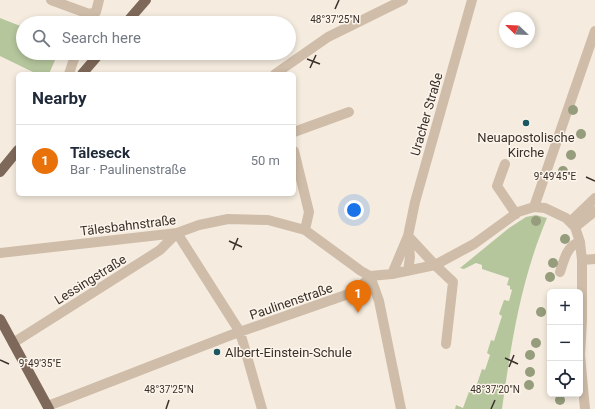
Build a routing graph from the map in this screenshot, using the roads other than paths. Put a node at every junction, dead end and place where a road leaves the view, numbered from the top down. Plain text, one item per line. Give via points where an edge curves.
1 (51, 0) edge
2 (99, 0) edge
3 (146, 0) edge
4 (403, 0) edge
5 (472, 0) edge
6 (87, 16) edge
7 (92, 16) edge
8 (132, 16) edge
9 (595, 31) edge
10 (296, 59) edge
11 (73, 60) edge
12 (94, 60) edge
13 (295, 60) edge
14 (69, 72) edge
15 (84, 72) edge
16 (278, 72) edge
17 (349, 112) dead end
18 (296, 131) edge
19 (16, 152) edge
20 (296, 159) edge
21 (505, 164) dead end
22 (0, 172) edge
23 (595, 198) edge
24 (534, 207) junction
25 (595, 211) edge
26 (516, 214) junction
27 (573, 225) junction
28 (305, 230) junction
29 (177, 234) junction
30 (408, 236) junction
31 (580, 242) junction
32 (0, 253) edge
33 (595, 259) edge
34 (582, 260) junction
35 (435, 265) junction
36 (408, 271) junction
37 (560, 272) dead end
38 (392, 274) junction
39 (370, 276) junction
40 (0, 320) edge
41 (240, 332) junction
42 (13, 343) junction
43 (446, 344) dead end
44 (49, 407) edge
45 (262, 409) edge
46 (401, 409) edge
47 (585, 409) edge

1 - 6 street
2 - 7 street
3 - 8 main road
4 - 10 street via 328,37
5 - 30 street, Uracher Straße via 415,202
9 - 24 street
11 - 14 street
12 - 15 main road
13 - 16 street
17 - 18 street
19 - 22 main road
20 - 28 street via 309,212
21 - 26 street via 497,186
23 - 27 street
24 - 26 street
24 - 27 street via 554,212
25 - 27 street
26 - 35 street via 474,244
27 - 31 street
28 - 29 street, Tälesbahnstraße via 268,220 228,219 199,225
28 - 39 street, Tälesbahnstraße
29 - 32 street, Tälesbahnstraße
29 - 41 street
29 - 42 street, Lessingstraße via 160,250
30 - 35 street
30 - 36 street, Uracher Straße
30 - 38 street, Uracher Straße
31 - 34 street
31 - 37 street via 575,243 566,254
33 - 34 street
34 - 47 street via 580,355
35 - 36 street
35 - 43 street via 452,282
36 - 38 street
38 - 39 street
39 - 41 street, Paulinenstraße via 357,291
39 - 46 street via 379,301
40 - 42 main road
41 - 44 street, Paulinenstraße
41 - 45 street
42 - 44 main road

